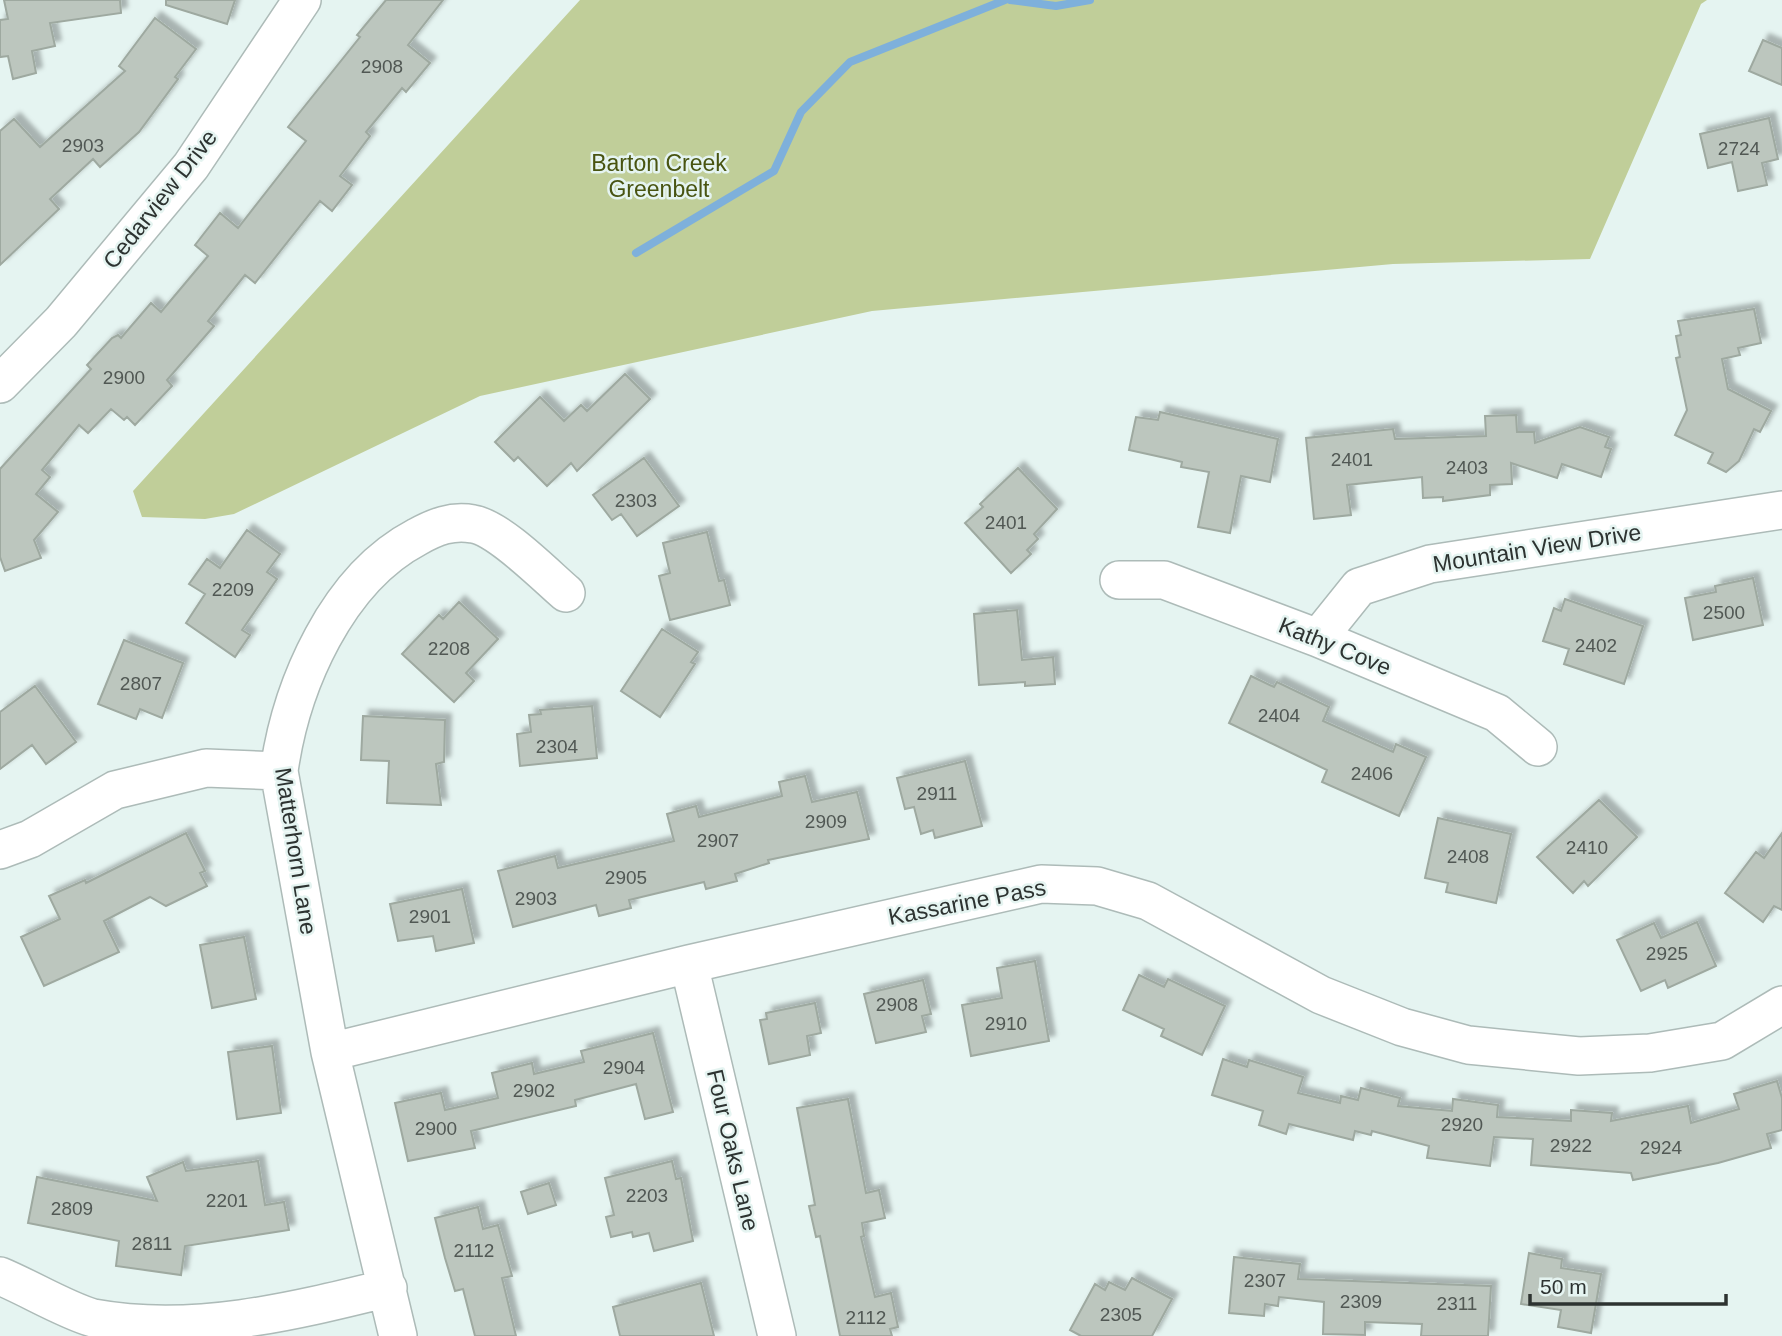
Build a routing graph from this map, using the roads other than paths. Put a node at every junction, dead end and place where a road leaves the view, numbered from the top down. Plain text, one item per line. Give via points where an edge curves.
1 (302, 0) edge
2 (0, 384) edge
3 (1782, 510) edge
4 (1118, 580) dead end
5 (566, 593) dead end
6 (1318, 638) junction
7 (1538, 747) dead end
8 (279, 771) junction
9 (0, 850) edge
10 (689, 964) junction
11 (1782, 1005) edge
12 (330, 1052) junction
13 (0, 1276) edge
14 (388, 1288) junction
15 (398, 1336) edge
16 (777, 1336) edge

1 - 2 street, Cedarview Drive via 191,166 61,322
3 - 6 street, Mountain View Drive via 1430,565 1359,587
4 - 6 street, Kathy Cove via 1164,580
5 - 8 street, Matterhorn Lane via 521,552 476,524 436,527 391,551 339,609 304,674 285,727
6 - 7 street, Kathy Cove via 1497,713
8 - 9 street via 205,768 116,790 30,839
8 - 12 street, Matterhorn Lane
10 - 11 street, Kassarine Pass via 1041,884 1097,886 1148,901 1321,995 1402,1027 1468,1045 1578,1056 1650,1054 1722,1041
10 - 12 street, Kassarine Pass
10 - 16 street, Four Oaks Lane
12 - 14 street, Matterhorn Lane
13 - 14 street via 90,1318 138,1328 196,1330
14 - 15 street, Matterhorn Lane

